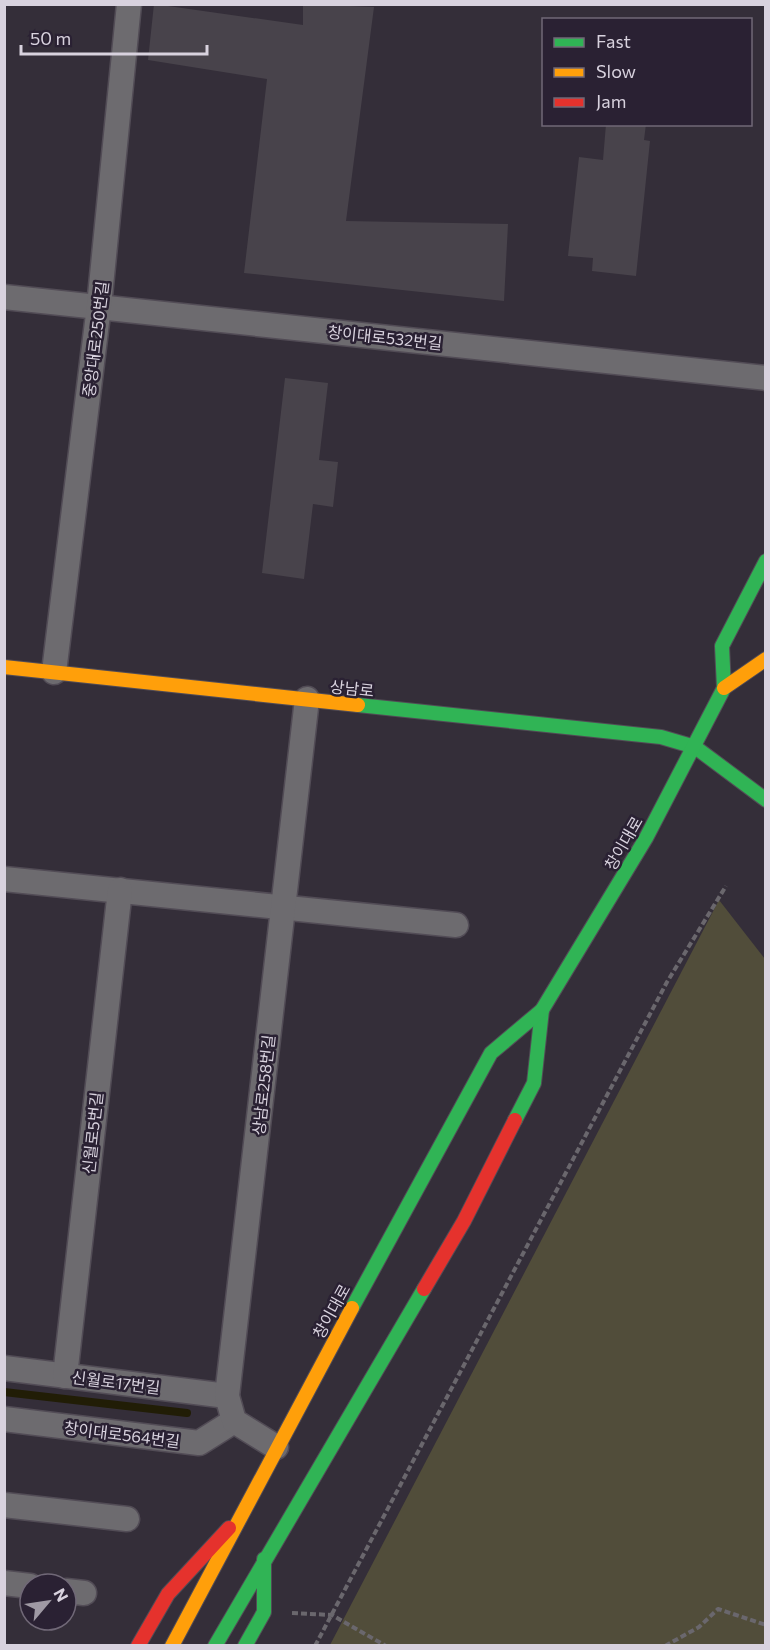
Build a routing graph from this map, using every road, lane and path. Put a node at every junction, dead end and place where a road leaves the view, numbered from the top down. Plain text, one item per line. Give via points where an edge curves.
1 (129, 4) edge
2 (4, 297) edge
3 (99, 306) junction
4 (765, 378) edge
5 (765, 561) edge
6 (765, 659) edge
7 (4, 667) edge
8 (54, 672) junction
9 (724, 688) junction
10 (307, 699) junction
11 (694, 747) junction
12 (765, 800) edge
13 (4, 879) edge
14 (726, 886) dead end
15 (120, 891) junction
16 (283, 908) junction
17 (456, 925) dead end
18 (542, 1010) junction
19 (4, 1368) edge
20 (65, 1376) junction
21 (227, 1396) junction
22 (4, 1419) edge
23 (234, 1420) junction
24 (276, 1447) junction
25 (4, 1505) edge
26 (240, 1516) junction
27 (127, 1519) dead end
28 (264, 1559) junction
29 (264, 1611) junction
30 (332, 1615) junction
31 (765, 1625) edge
32 (138, 1646) edge
33 (172, 1646) edge
34 (215, 1646) edge
35 (245, 1646) edge
36 (315, 1646) edge
37 (386, 1646) edge
38 (665, 1646) edge

1 - 3 street, 중앙대로250번길
2 - 3 street, 창이대로532번길
3 - 4 street, 창이대로532번길
3 - 8 street, 중앙대로250번길
5 - 9 main road, 창이대로 via 722,646
6 - 9 main road
7 - 8 main road, 상남로
8 - 10 main road, 상남로
9 - 11 main road, 창이대로
10 - 11 main road, 상남로 via 661,737
10 - 16 street, 상남로258번길
11 - 12 main road, 상남로
11 - 18 main road, 창이대로 via 646,838
13 - 15 street
14 - 30 path via 667,982
15 - 16 street
15 - 20 street, 신월로5번길
16 - 17 street
16 - 21 street, 상남로258번길
18 - 24 main road, 창이대로 via 491,1053
18 - 28 main road, 창이대로 via 534,1083 464,1221
19 - 20 street, 신월로17번길
20 - 21 street, 신월로17번길
21 - 23 street, 상남로258번길
22 - 23 street, 창이대로564번길 via 199,1443
23 - 24 street
24 - 26 main road, 창이대로
25 - 27 street
26 - 32 main road via 168,1594
26 - 33 main road, 창이대로
28 - 29 main road
28 - 34 main road, 창이대로
29 - 30 path
29 - 35 main road
30 - 36 path
30 - 37 path
31 - 38 path via 718,1609 699,1627

